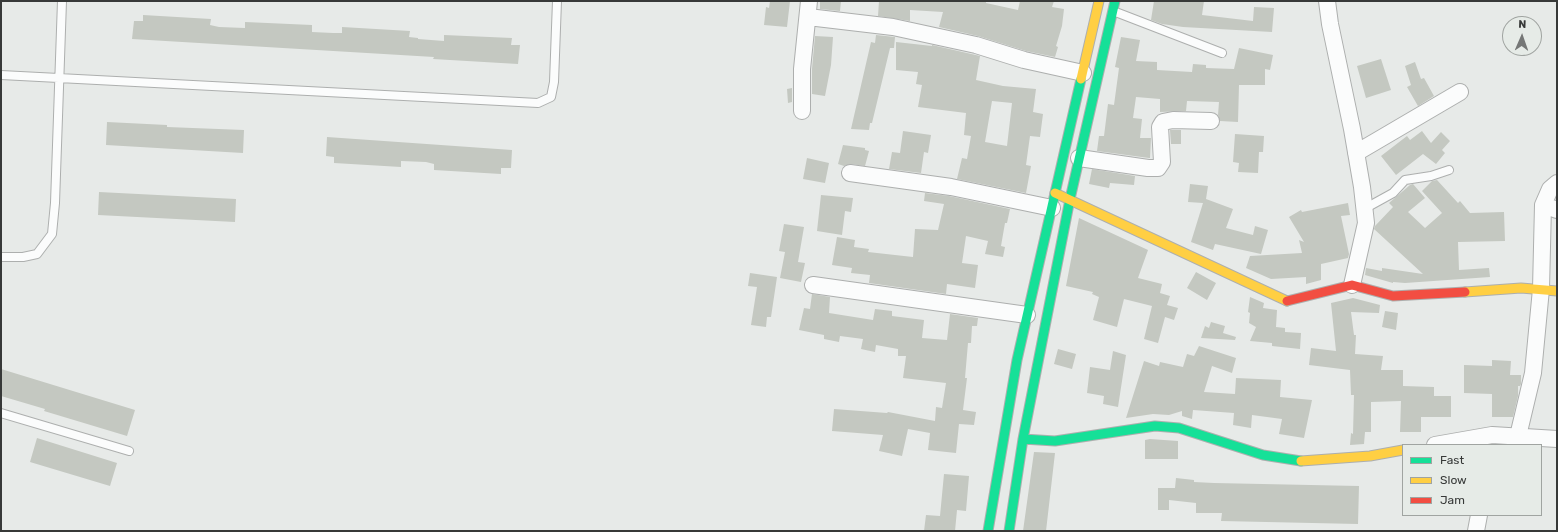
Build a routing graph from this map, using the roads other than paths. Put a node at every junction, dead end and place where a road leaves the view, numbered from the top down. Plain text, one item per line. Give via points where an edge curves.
1 (62, 1) edge
2 (557, 1) edge
3 (809, 1) edge
4 (1099, 1) edge
5 (1115, 1) edge
6 (1327, 1) edge
7 (1113, 11) junction
8 (808, 17) junction
9 (1222, 53) dead end
10 (1083, 73) junction
11 (1, 75) edge
12 (60, 78) junction
13 (1460, 92) dead end
14 (802, 111) dead end
15 (1211, 121) dead end
16 (1356, 153) junction
17 (1079, 158) junction
18 (1449, 170) dead end
19 (850, 173) dead end
20 (1557, 183) edge
21 (1070, 199) junction
22 (1054, 200) junction
23 (1550, 208) edge
24 (1364, 209) junction
25 (1, 257) edge
26 (814, 285) dead end
27 (1352, 285) junction
28 (1541, 290) junction
29 (1557, 291) edge
30 (1027, 315) junction
31 (1, 413) edge
32 (1518, 436) junction
33 (1557, 438) edge
34 (1023, 439) junction
35 (1491, 440) edge
36 (1445, 444) edge
37 (1402, 450) edge
38 (129, 451) dead end
39 (1479, 516) edge
40 (988, 531) edge
41 (1009, 531) edge
42 (1476, 531) edge

1 - 12 lane
2 - 12 lane via 554,82 551,97 538,103
3 - 8 street
4 - 10 main road
5 - 7 main road
6 - 16 street
7 - 9 lane
7 - 17 main road
8 - 10 street via 893,27 976,45 1024,60
8 - 14 street via 802,69
10 - 22 main road
11 - 12 lane
12 - 25 lane via 52,234 37,254
13 - 16 street
15 - 17 street via 1163,122 1160,127 1162,162 1158,168
16 - 24 street
17 - 21 main road
18 - 24 lane via 1432,176 1405,180 1393,192
19 - 22 street
20 - 23 street via 1550,189
21 - 22 main road
21 - 27 main road via 1288,301
21 - 34 main road
22 - 30 main road
23 - 28 street
24 - 27 street via 1366,223
26 - 30 street
27 - 28 main road via 1393,296 1521,288
28 - 29 main road
28 - 32 street via 1533,373
30 - 40 main road
31 - 38 lane
32 - 33 street
32 - 35 street
34 - 37 main road via 1055,441 1155,426 1179,428 1264,455 1299,461 1370,456
34 - 41 main road
35 - 36 street
39 - 42 street

